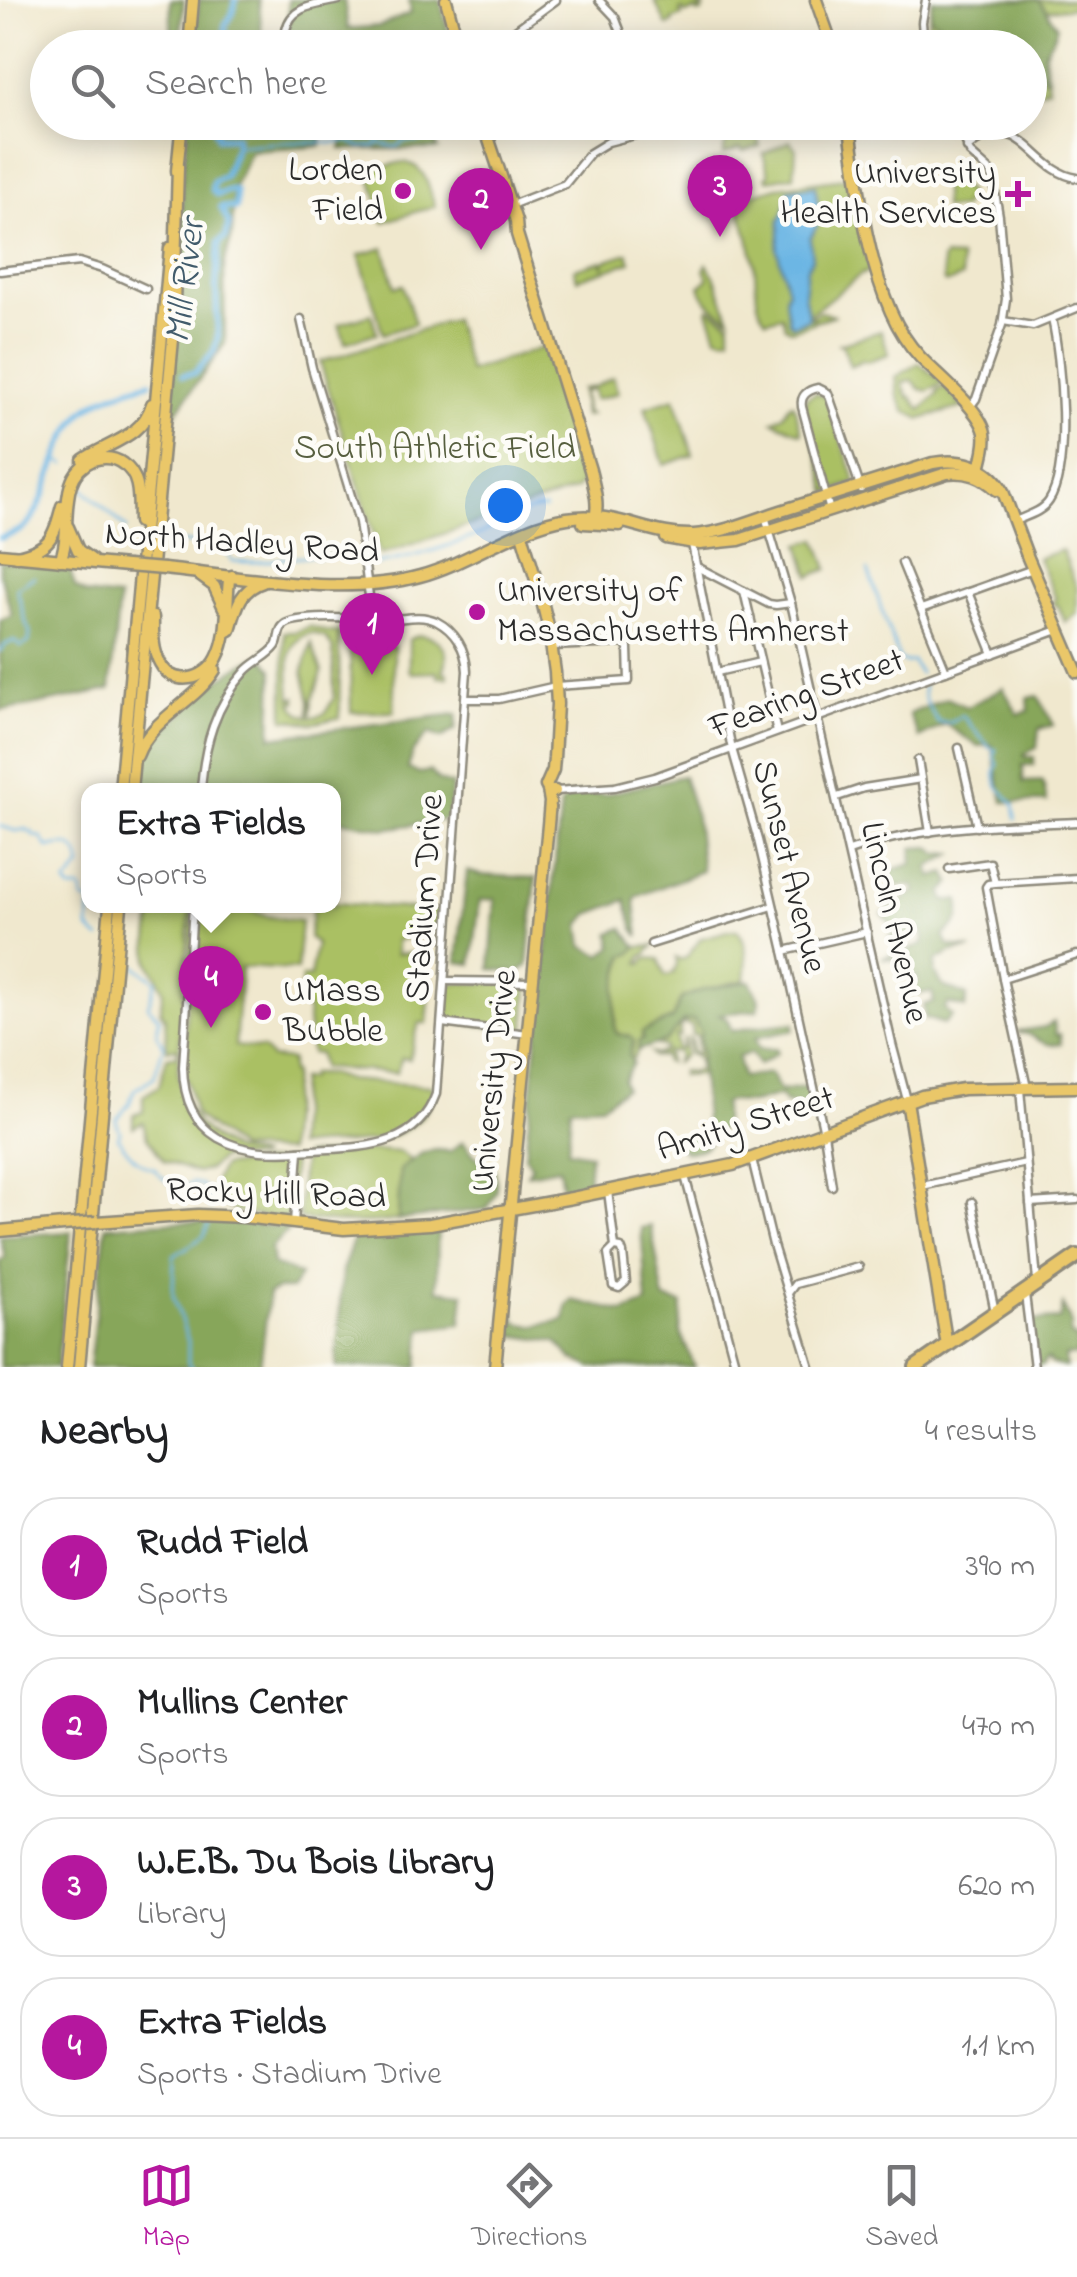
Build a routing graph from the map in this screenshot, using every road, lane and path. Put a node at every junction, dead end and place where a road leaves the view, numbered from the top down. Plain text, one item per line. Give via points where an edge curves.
1 (193, 0) edge
2 (339, 0) edge
3 (446, 0) edge
4 (556, 0) edge
5 (599, 0) edge
6 (816, 0) edge
7 (926, 0) edge
8 (190, 30) edge
9 (286, 30) dead end
10 (454, 30) edge
11 (516, 30) edge
12 (620, 30) edge
13 (827, 30) edge
14 (923, 30) edge
15 (180, 140) edge
16 (488, 140) edge
17 (615, 140) edge
18 (852, 140) edge
19 (964, 140) edge
20 (979, 140) edge
21 (1018, 140) edge
22 (967, 148) junction
23 (178, 166) junction
24 (1077, 178) edge
25 (508, 207) junction
26 (0, 271) edge
27 (146, 288) dead end
28 (1077, 308) edge
29 (300, 318) dead end
30 (1052, 319) junction
31 (164, 320) junction
32 (1003, 322) junction
33 (973, 413) junction
34 (976, 471) junction
35 (860, 487) junction
36 (826, 497) junction
37 (864, 500) junction
38 (830, 511) junction
39 (63, 512) junction
40 (762, 517) junction
41 (593, 518) junction
42 (1014, 521) junction
43 (766, 531) junction
44 (520, 537) junction
45 (696, 547) junction
46 (0, 554) edge
47 (16, 556) junction
48 (60, 560) junction
49 (98, 563) junction
50 (902, 563) dead end
51 (696, 566) junction
52 (1033, 569) junction
53 (191, 572) junction
54 (152, 574) junction
55 (232, 576) junction
56 (274, 580) junction
57 (369, 585) junction
58 (744, 591) junction
59 (968, 592) junction
60 (791, 603) junction
61 (921, 609) junction
62 (372, 618) junction
63 (228, 625) junction
64 (1058, 630) junction
65 (552, 646) junction
66 (132, 652) junction
67 (993, 654) junction
68 (760, 662) junction
69 (946, 671) junction
70 (716, 672) junction
71 (1077, 672) edge
72 (556, 686) junction
73 (464, 700) junction
74 (818, 717) junction
75 (777, 732) junction
76 (959, 748) dead end
77 (732, 749) junction
78 (918, 760) dead end
79 (133, 766) junction
80 (921, 779) junction
81 (121, 783) edge
82 (132, 783) edge
83 (202, 783) edge
84 (553, 786) junction
85 (836, 797) junction
86 (1077, 822) edge
87 (977, 827) junction
88 (930, 832) junction
89 (849, 850) junction
90 (949, 870) dead end
91 (1077, 878) edge
92 (991, 884) junction
93 (773, 906) junction
94 (109, 913) edge
95 (120, 913) edge
96 (193, 913) edge
97 (867, 932) junction
98 (650, 944) dead end
99 (784, 951) junction
100 (1077, 955) edge
101 (1003, 979) junction
102 (444, 981) junction
103 (533, 982) junction
104 (442, 1023) junction
105 (528, 1034) junction
106 (1023, 1088) junction
107 (1077, 1088) edge
108 (908, 1101) junction
109 (824, 1133) junction
110 (299, 1151) junction
111 (752, 1159) junction
112 (1026, 1163) junction
113 (684, 1176) junction
114 (832, 1186) dead end
115 (922, 1186) junction
116 (608, 1190) junction
117 (1077, 1200) edge
118 (972, 1202) dead end
119 (1030, 1203) junction
120 (509, 1210) junction
121 (294, 1224) junction
122 (430, 1224) joint
123 (0, 1231) edge
124 (615, 1246) junction
125 (1077, 1256) edge
126 (858, 1267) dead end
127 (784, 1281) junction
128 (795, 1284) junction
129 (1038, 1284) junction
130 (788, 1293) junction
131 (1026, 1293) junction
132 (995, 1314) junction
133 (947, 1346) junction
134 (67, 1367) edge
135 (79, 1367) edge
136 (495, 1367) edge
137 (736, 1367) edge
138 (810, 1367) edge
139 (916, 1367) edge
140 (1034, 1367) edge

1 - 8 main road
2 - 9 street via 295,12
3 - 10 main road
4 - 11 street
5 - 12 street
6 - 13 main road
7 - 14 street
15 - 23 main road
16 - 25 main road
17 - 25 street via 590,153 565,184
18 - 33 main road via 869,248 890,310 918,354
19 - 22 street
20 - 22 street
21 - 24 street via 1060,173
22 - 32 street via 991,173 995,189 1007,284
23 - 31 main road
23 - 54 main road via 173,339
25 - 41 main road via 590,470
26 - 27 street via 79,262
28 - 30 street
29 - 57 street via 359,522
30 - 32 street via 1034,326
30 - 42 street via 1062,419 1056,483 1045,506
31 - 39 main road via 152,408 131,435 78,464
31 - 66 main road
32 - 33 street
33 - 34 main road via 985,435
34 - 35 main road via 938,462
34 - 37 main road via 947,473
34 - 42 main road via 997,481
35 - 36 main road
35 - 36 street via 829,396 811,390 801,404
35 - 37 street
36 - 38 street
36 - 40 main road
37 - 38 main road
38 - 43 main road
39 - 47 main road via 44,546
39 - 48 main road
39 - 49 main road via 75,546
39 - 66 main road via 88,463 113,459 133,474 140,540
40 - 41 main road via 688,535
40 - 43 street, Lincoln Avenue
41 - 44 main road, North Hadley Road
41 - 45 main road
42 - 52 main road
43 - 45 main road
43 - 60 street, Lincoln Avenue
44 - 57 main road, North Hadley Road via 424,575
44 - 65 main road, University Drive
45 - 51 street, Sunset Avenue
46 - 47 main road, North Hadley Road
47 - 48 main road, North Hadley Road
48 - 49 main road, North Hadley Road
49 - 53 main road, North Hadley Road, bridge
50 - 61 street
51 - 58 street
51 - 70 street, Sunset Avenue
52 - 59 street
52 - 64 main road
53 - 55 main road, North Hadley Road
53 - 63 main road via 216,588
54 - 63 main road via 154,646 168,673 185,679 206,673
54 - 79 main road
55 - 56 main road, North Hadley Road
55 - 63 main road
56 - 57 main road, North Hadley Road
56 - 63 main road via 245,592
57 - 62 street
58 - 60 street via 772,605
58 - 68 street
59 - 61 street
59 - 67 street
60 - 74 street, Lincoln Avenue
61 - 69 street
62 - 73 street, Stadium Drive via 427,618 449,630 466,659
62 - 83 street, Stadium Drive via 302,620 281,628 277,644 246,671 217,714
63 - 79 main road via 210,678 148,735
64 - 67 street, Fearing Street
64 - 71 main road
65 - 72 main road, University Drive
65 - 72 street via 618,642 628,648 629,682
66 - 81 main road
67 - 69 street, Fearing Street
68 - 70 street
68 - 75 street
69 - 74 street, Fearing Street
70 - 77 street, Sunset Avenue
72 - 73 street
72 - 84 main road, University Drive
73 - 102 street, Stadium Drive
74 - 75 street, Fearing Street
74 - 85 street, Lincoln Avenue
75 - 77 street, Fearing Street
76 - 87 street
77 - 84 street, Fearing Street via 629,785
77 - 93 street, Sunset Avenue
78 - 80 street
79 - 82 main road
80 - 85 street
80 - 88 street
84 - 103 main road, University Drive
85 - 89 street, Lincoln Avenue
86 - 87 street
87 - 88 street
88 - 89 street
89 - 97 street, Lincoln Avenue
90 - 92 street via 990,863
91 - 92 street
92 - 101 street via 986,892
93 - 98 street
93 - 99 street, Sunset Avenue
94 - 134 main road
95 - 135 main road
96 - 110 street, Stadium Drive via 182,1067 190,1105 208,1130 236,1147
97 - 99 street
97 - 108 street, Lincoln Avenue
99 - 109 street, Sunset Avenue
100 - 101 street
101 - 106 street
102 - 103 street
102 - 104 street, Stadium Drive
103 - 105 main road, University Drive
104 - 105 street
104 - 110 street, Stadium Drive via 436,1094 414,1128 387,1142
105 - 120 main road, University Drive
106 - 107 main road, Amity Street
106 - 108 main road, Amity Street via 958,1090
106 - 112 street
108 - 109 main road, Amity Street
108 - 115 main road, Lincoln Avenue
109 - 111 main road, Amity Street
109 - 114 street, Sunset Avenue
110 - 121 street
111 - 113 main road, Amity Street
111 - 127 street
112 - 115 street
112 - 119 street
113 - 116 main road, Amity Street
113 - 137 street
115 - 133 main road, Lincoln Avenue
116 - 120 main road, Amity Street
116 - 124 street
117 - 119 street
118 - 132 street
119 - 129 street
120 - 122 main road, Amity Street
120 - 136 main road, University Drive
121 - 122 main road, Rocky Hill Road
121 - 123 main road, Rocky Hill Road, bridge via 210,1215
124 - 124 street via 623,1254 626,1282 619,1288 611,1282 608,1254
125 - 129 highway
126 - 128 street
127 - 128 street
127 - 130 street
128 - 130 street
129 - 131 highway
130 - 138 street
131 - 132 highway
131 - 140 street
132 - 133 highway
133 - 139 highway

